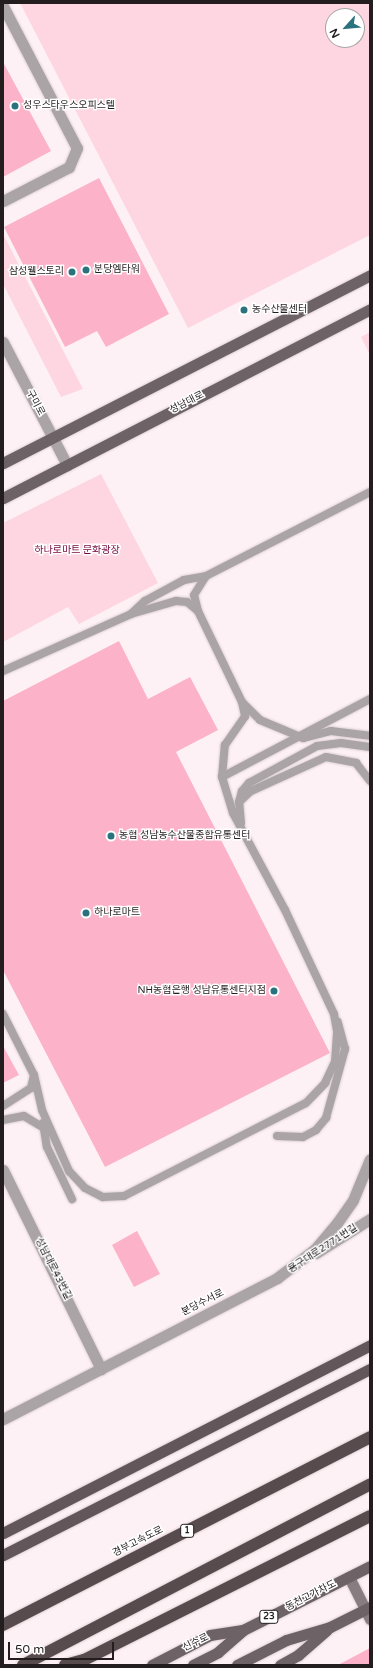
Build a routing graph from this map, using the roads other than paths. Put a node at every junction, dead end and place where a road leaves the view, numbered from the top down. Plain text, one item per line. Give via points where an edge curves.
1 (3, 6) edge
2 (3, 201) edge
3 (370, 275) edge
4 (370, 309) edge
5 (3, 342) edge
6 (53, 437) junction
7 (3, 463) edge
8 (67, 465) junction
9 (370, 492) edge
10 (3, 498) edge
11 (206, 576) junction
12 (198, 611) junction
13 (131, 614) junction
14 (3, 671) edge
15 (370, 699) edge
16 (242, 702) junction
17 (296, 736) junction
18 (370, 736) edge
19 (370, 747) edge
20 (222, 777) junction
21 (370, 781) edge
22 (239, 802) junction
23 (241, 824) junction
24 (3, 1014) edge
25 (334, 1014) junction
26 (34, 1075) junction
27 (3, 1106) edge
28 (42, 1110) junction
29 (3, 1120) edge
30 (44, 1128) junction
31 (277, 1136) dead end
32 (370, 1159) edge
33 (3, 1170) edge
34 (72, 1199) dead end
35 (370, 1219) edge
36 (277, 1278) junction
37 (370, 1345) edge
38 (101, 1369) junction
39 (370, 1369) edge
40 (3, 1419) edge
41 (370, 1437) edge
42 (370, 1484) edge
43 (370, 1516) edge
44 (3, 1533) edge
45 (3, 1555) edge
46 (369, 1569) edge
47 (349, 1576) junction
48 (368, 1612) edge
49 (3, 1625) edge
50 (330, 1627) junction
51 (243, 1630) junction
52 (23, 1665) edge
53 (64, 1665) edge
54 (152, 1665) edge
55 (193, 1665) edge
56 (237, 1665) edge
57 (280, 1665) edge

1 - 2 street via 77,148 69,167
3 - 6 main road
4 - 8 main road, 성남대로
5 - 6 street, 구미로
6 - 7 main road
6 - 8 street, 구미로
8 - 10 main road, 성남대로
9 - 11 lane
11 - 12 lane via 194,595
11 - 13 lane via 184,580 145,601
12 - 13 lane via 187,602 176,601
12 - 16 lane
13 - 14 lane
15 - 17 lane
16 - 17 lane via 260,720
16 - 20 lane via 245,716 225,746
17 - 18 lane via 303,738 331,731
17 - 20 lane
19 - 22 lane via 341,743 317,746 249,783 242,791
20 - 23 lane via 233,813
21 - 22 lane via 356,763 326,757 251,791
22 - 23 lane
23 - 25 lane
24 - 26 lane
25 - 28 lane via 337,1031 335,1062 325,1083 306,1103 124,1196 99,1196 75,1180
25 - 31 lane via 343,1031 345,1049 326,1118 316,1130 303,1137
26 - 27 lane via 31,1088
26 - 28 lane
28 - 30 lane
29 - 30 lane via 24,1116
30 - 34 lane via 47,1147
32 - 36 street, 분당수서로 via 352,1200 337,1223 315,1249
33 - 38 street, 성남대로43번길
35 - 36 street, 용구대로2771번길
36 - 38 street, 분당수서로
37 - 44 highway
38 - 40 street, 분당수서로
39 - 45 highway
41 - 49 highway, 경부고속도로 / 1
42 - 52 highway
43 - 53 highway via 84,1660
46 - 47 main road, 23
47 - 48 main road
47 - 51 main road, 동천고가차도 / 23
48 - 50 main road
50 - 56 main road via 286,1640
50 - 57 main road via 298,1655
51 - 54 main road, 신수로 via 210,1635
51 - 55 main road, 동천고가차도 / 23 via 218,1652

